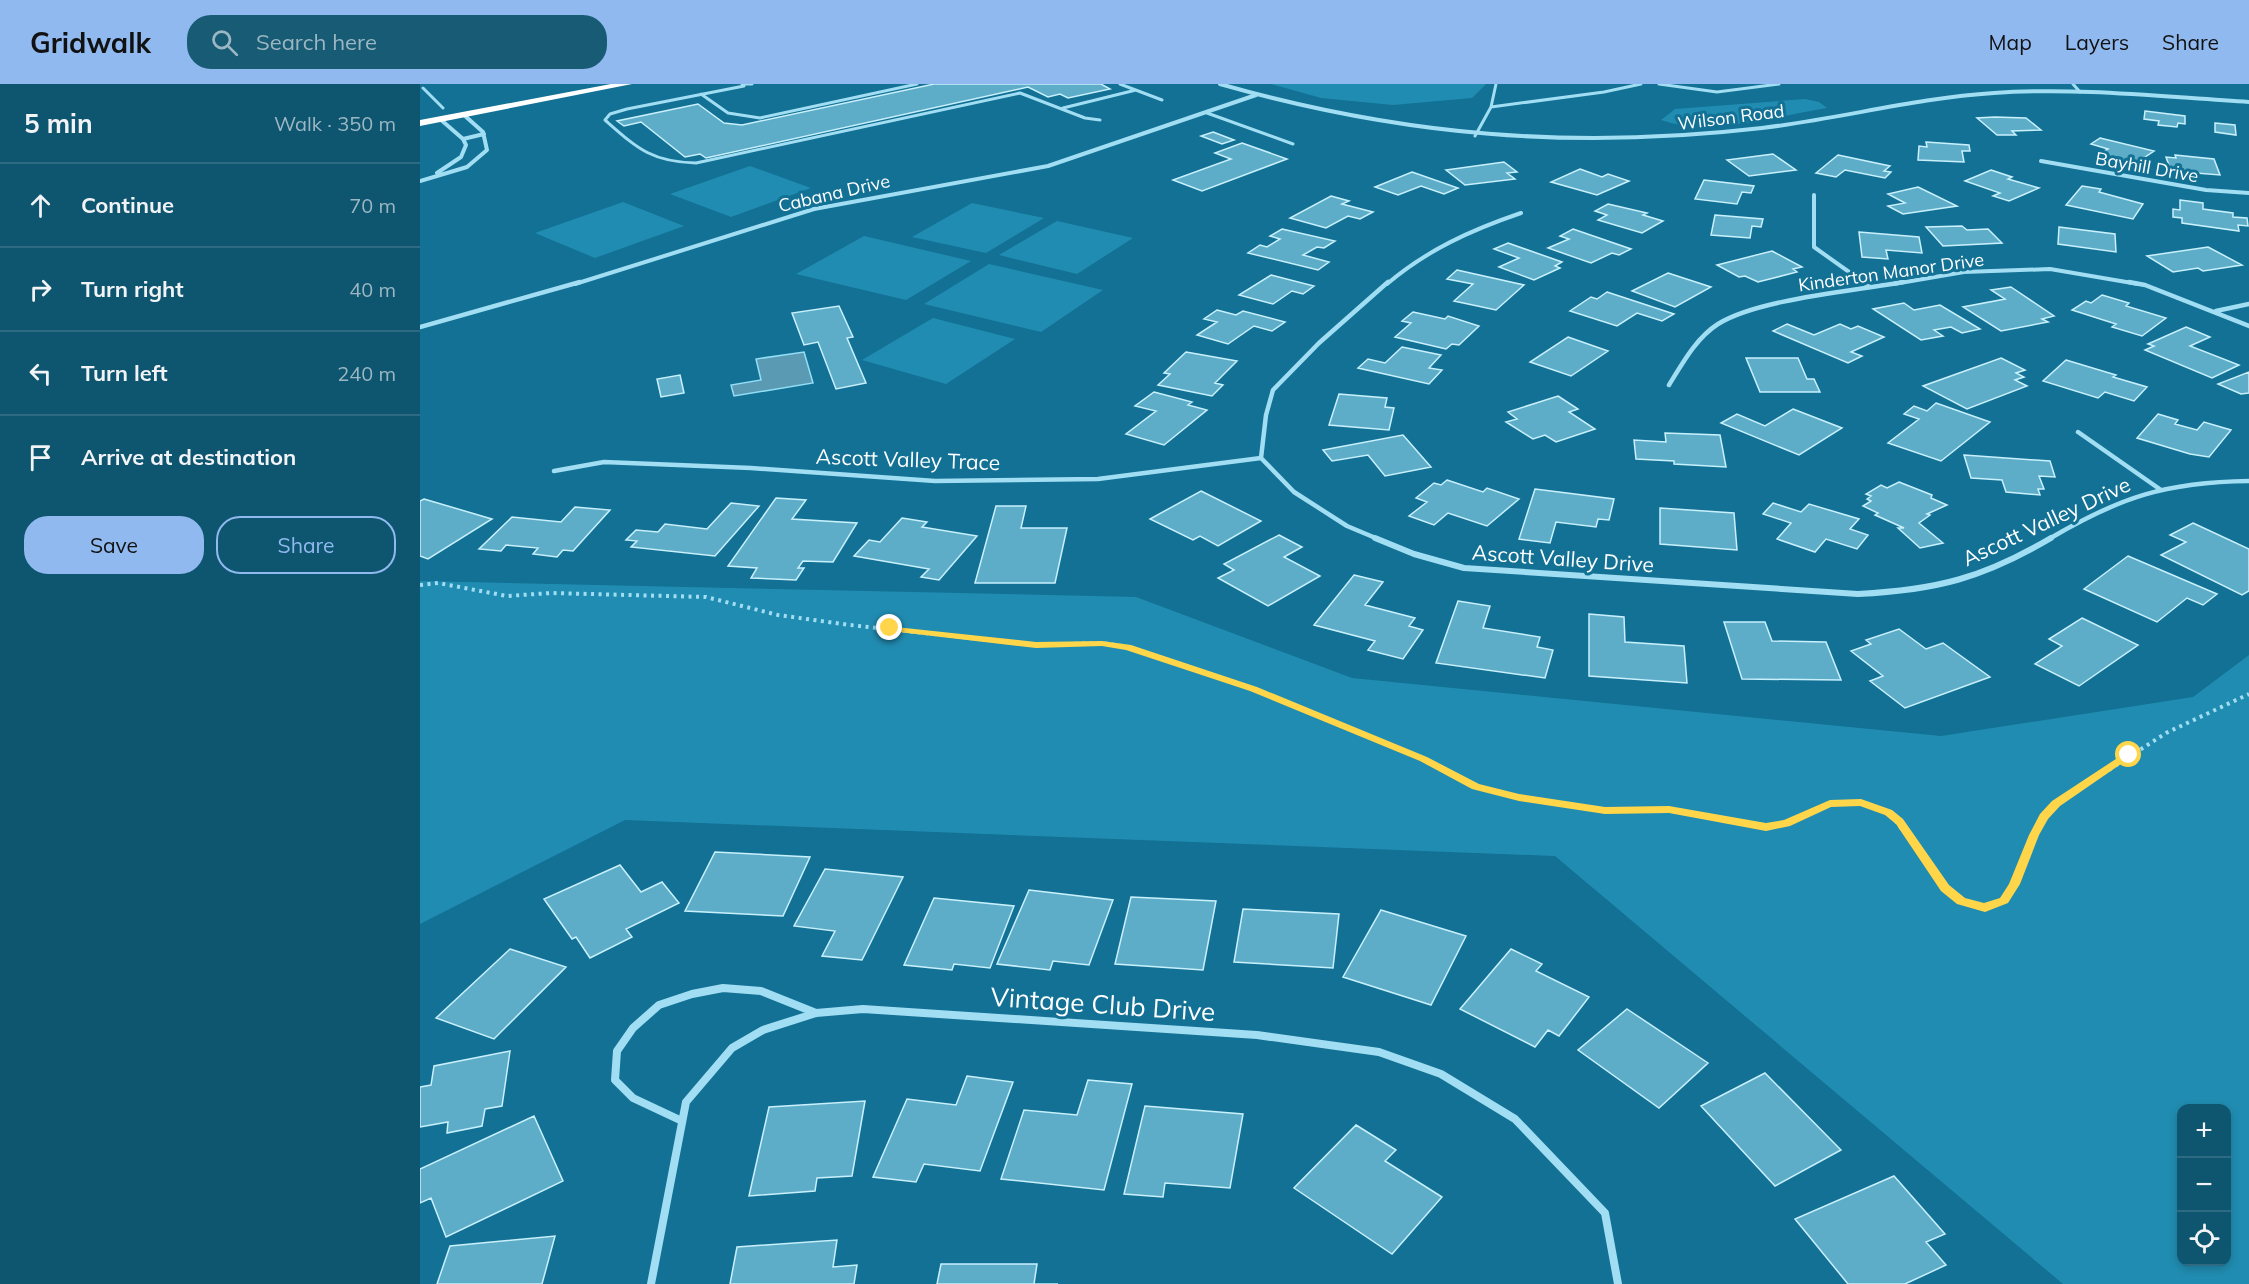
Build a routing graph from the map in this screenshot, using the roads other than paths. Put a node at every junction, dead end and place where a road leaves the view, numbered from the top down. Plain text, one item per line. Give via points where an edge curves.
1 (572, 84) edge
2 (595, 84) edge
3 (627, 84) edge
4 (752, 84) edge
5 (917, 84) edge
6 (1120, 84) edge
7 (1220, 84) edge
8 (1496, 84) edge
9 (1641, 84) edge
10 (1659, 84) edge
11 (1767, 84) edge
12 (1779, 84) edge
13 (2073, 84) edge
14 (743, 85) edge
15 (1772, 86) junction
16 (423, 88) dead end
17 (1136, 90) junction
18 (2080, 92) junction
19 (701, 94) junction
20 (1256, 95) junction
21 (1162, 100) dead end
22 (2249, 102) edge
23 (1491, 107) junction
24 (1061, 108) junction
25 (420, 112) edge
26 (1207, 113) junction
27 (441, 114) junction
28 (464, 115) junction
29 (420, 117) edge
30 (452, 117) junction
31 (1100, 120) dead end
32 (420, 123) edge
33 (484, 135) junction
34 (1475, 136) junction
35 (463, 139) junction
36 (1293, 144) dead end
37 (2041, 161) dead end
38 (421, 180) edge
39 (2249, 193) edge
40 (1814, 195) dead end
41 (1521, 213) dead end
42 (1870, 287) junction
43 (2249, 304) edge
44 (2216, 312) junction
45 (2249, 326) edge
46 (420, 327) edge
47 (1669, 385) dead end
48 (2078, 432) dead end
49 (1261, 458) junction
50 (554, 471) dead end
51 (2249, 481) edge
52 (2161, 490) junction
53 (816, 1013) junction
54 (682, 1121) junction
55 (651, 1284) edge
56 (1618, 1284) edge

1 - 27 highway
2 - 30 highway via 485,104
3 - 28 highway
4 - 14 lane
5 - 19 lane via 760,118 726,114
6 - 17 lane
7 - 20 street, Wilson Road
8 - 23 lane
9 - 23 lane via 1617,92 1526,99
10 - 15 lane via 1717,92
11 - 15 lane
12 - 15 lane
13 - 18 lane
14 - 19 lane
16 - 27 lane
17 - 21 lane
17 - 24 lane
18 - 22 street, Wilson Road
18 - 34 street, Wilson Road via 1960,96 1765,128 1661,138
19 - 24 lane via 627,109 610,114 605,120 651,159 667,164 696,163 1011,93
20 - 26 street, Cabana Drive
20 - 34 street, Wilson Road via 1356,120
23 - 34 lane
24 - 31 lane
25 - 27 highway
26 - 36 lane
26 - 46 street, Cabana Drive via 1048,166 814,209 536,296
27 - 29 highway
27 - 30 highway
27 - 32 highway
27 - 35 street
28 - 30 highway
28 - 33 street
33 - 35 street
33 - 38 street via 487,150 477,160
35 - 38 street via 466,146 461,157
37 - 39 street, Bayhill Drive via 2206,190
40 - 42 street via 1814,247
41 - 49 street via 1483,226 1423,255 1312,350 1274,388 1263,429
42 - 44 street, Kinderton Manor Drive via 1964,272 2050,268 2145,285
42 - 47 street, Kinderton Manor Drive via 1764,306 1718,324 1691,350
43 - 44 street
44 - 45 street, Kinderton Manor Drive
48 - 52 street
49 - 50 street, Ascott Valley Trace via 1098,479 935,481 604,462
49 - 52 street, Ascott Valley Drive via 1294,492 1347,526 1414,554 1464,568 1858,594 1918,591 1988,572 2119,501
51 - 52 street, Ascott Valley Drive via 2213,481
53 - 54 street, Vintage Club Drive via 762,1030 732,1048 686,1102
53 - 54 street via 761,991 723,988 658,1005 633,1028 617,1051 615,1080 633,1098
53 - 56 street, Vintage Club Drive via 863,1009 1257,1035 1379,1052 1441,1074 1515,1119 1605,1213
54 - 55 street, Vintage Club Drive

